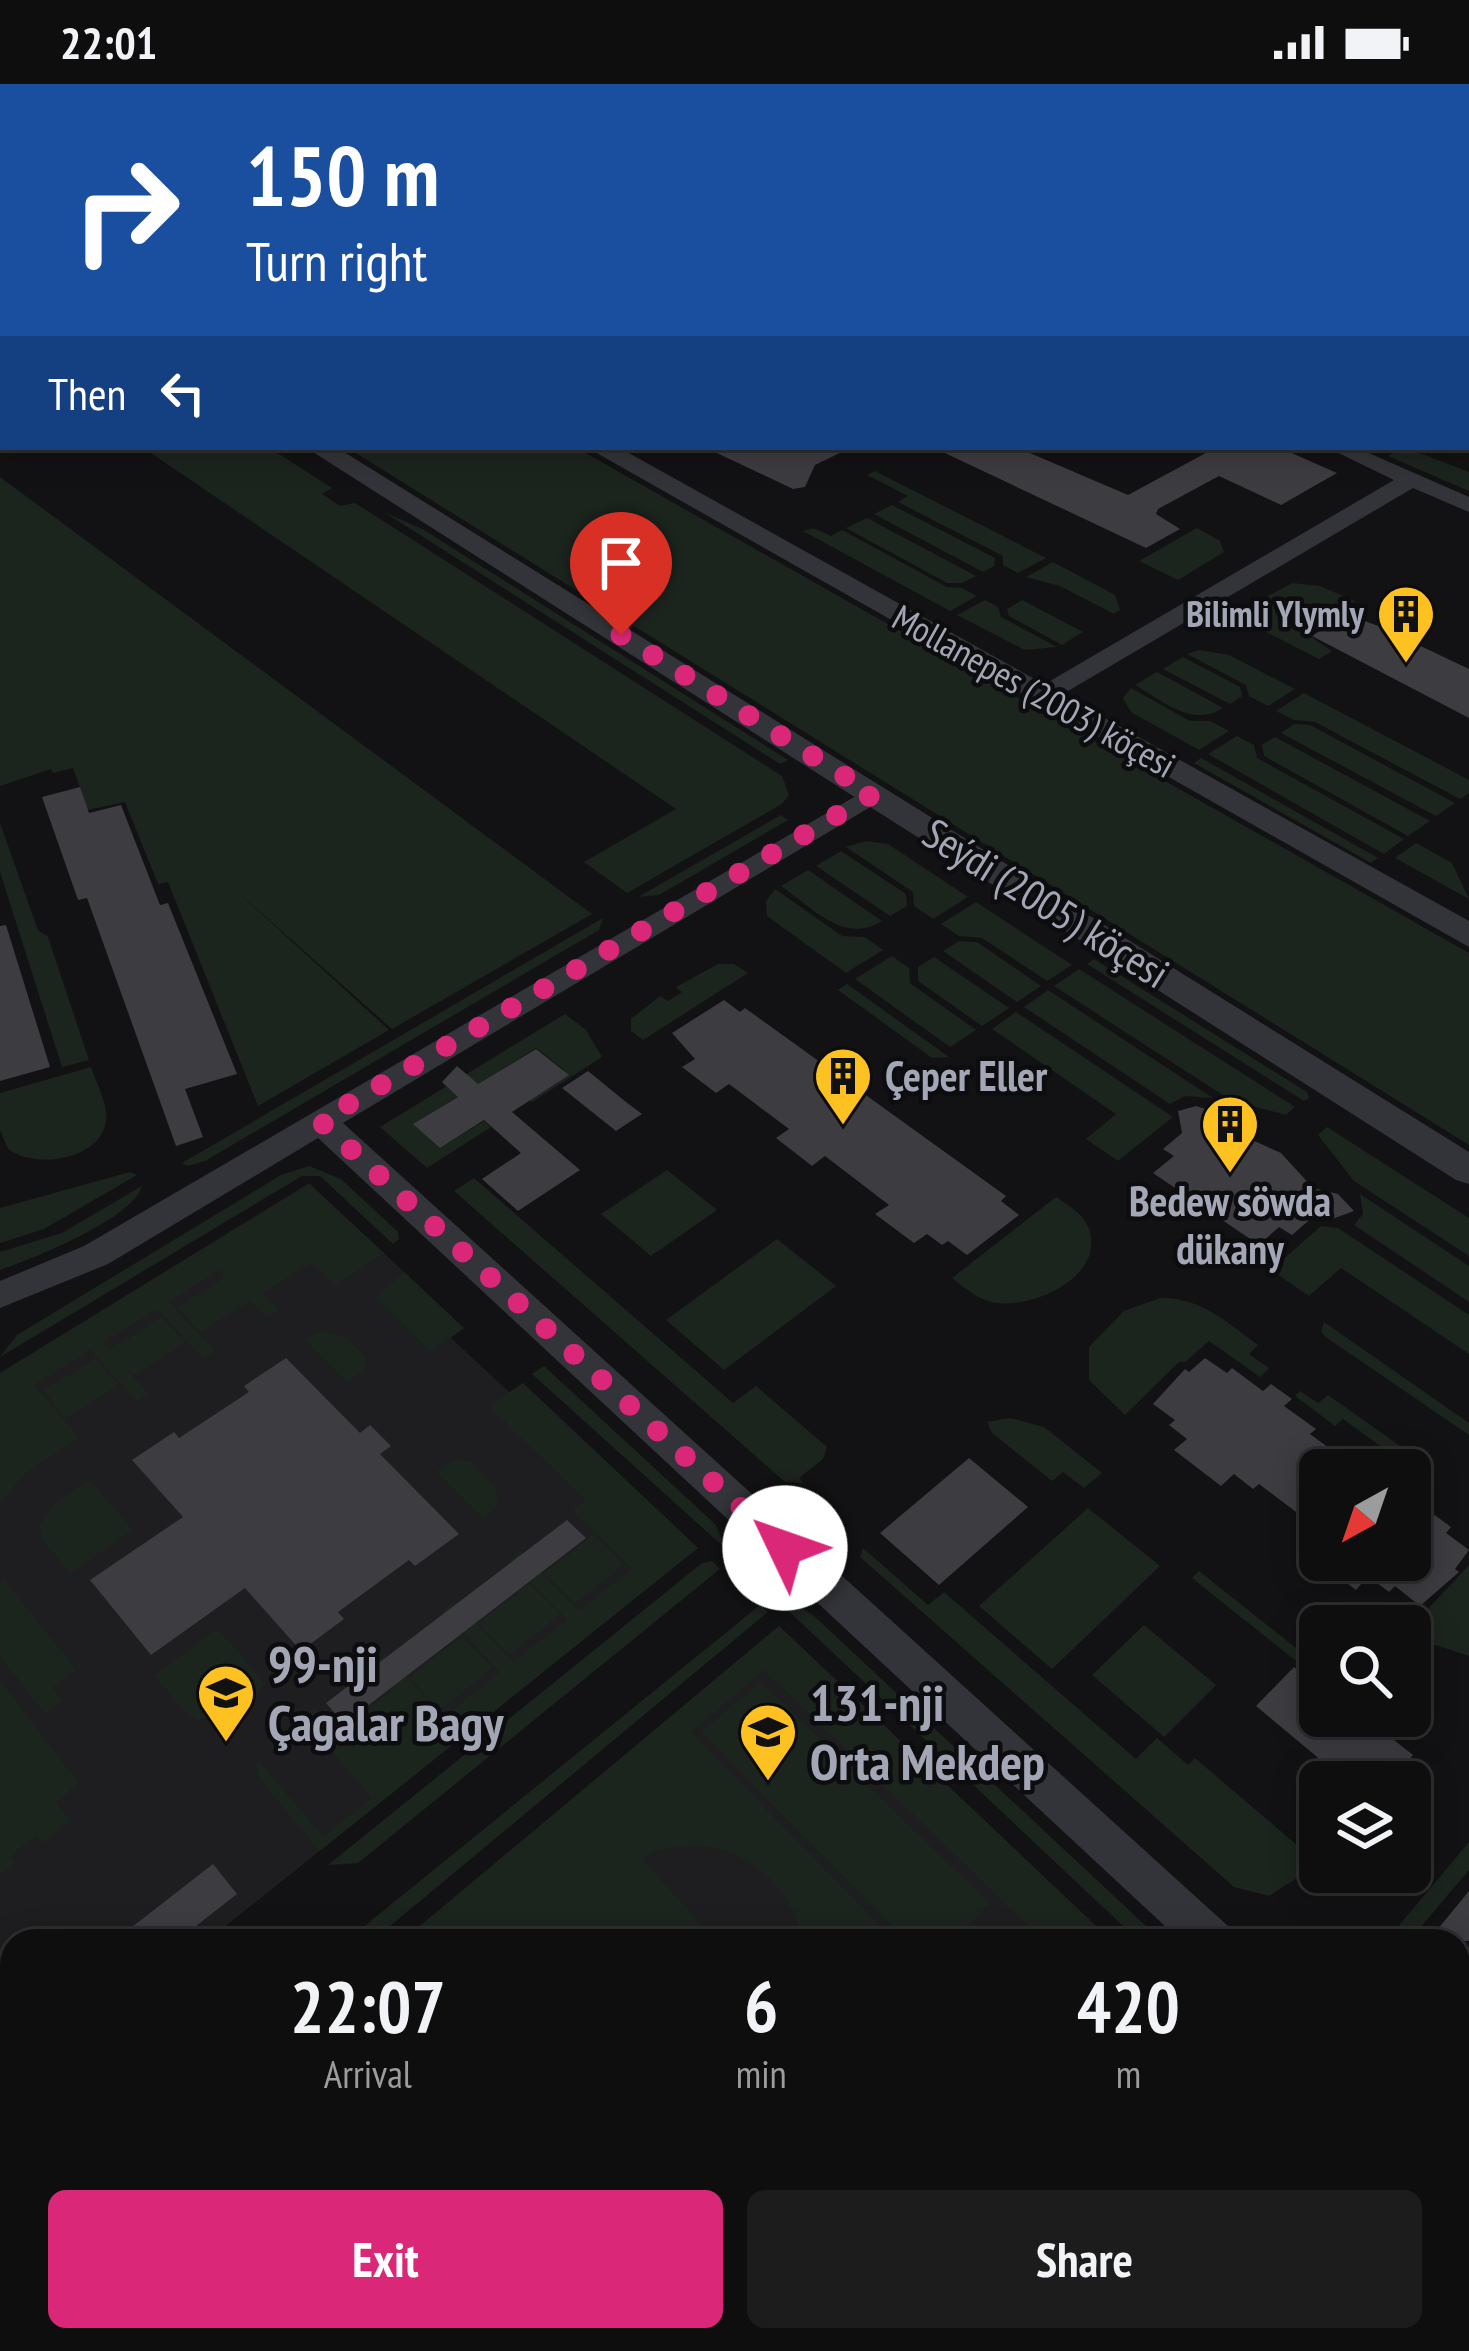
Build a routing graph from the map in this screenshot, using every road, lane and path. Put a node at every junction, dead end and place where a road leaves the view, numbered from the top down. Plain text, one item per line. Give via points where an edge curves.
1 (323, 450) edge
2 (603, 450) edge
3 (1344, 450) edge
4 (1412, 479) junction
5 (1469, 505) edge
6 (1042, 696) junction
7 (873, 794) junction
8 (1469, 936) edge
9 (320, 1121) junction
10 (1469, 1170) edge
11 (0, 1294) edge
12 (1200, 1929) edge

1 - 7 street, Seýdi (2005) köçesi
2 - 6 street, Mollanepes (2003) köçesi
3 - 4 street
4 - 5 street
4 - 6 street
6 - 8 street, Mollanepes (2003) köçesi
7 - 9 street
7 - 10 street, Seýdi (2005) köçesi
9 - 11 street via 96,1255
9 - 12 street

